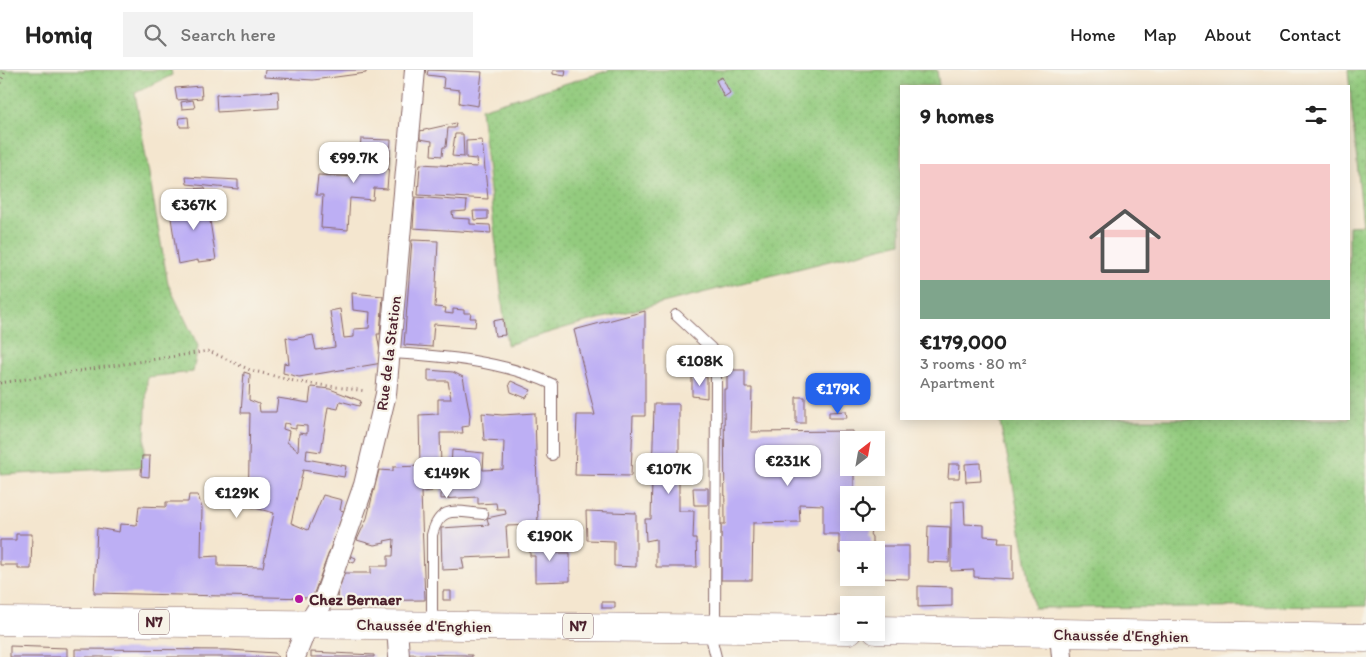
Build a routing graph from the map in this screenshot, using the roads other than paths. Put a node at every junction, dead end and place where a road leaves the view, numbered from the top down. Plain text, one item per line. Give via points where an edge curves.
1 (415, 70) edge
2 (676, 315) dead end
3 (391, 353) junction
4 (552, 455) dead end
5 (483, 514) dead end
6 (0, 621) edge
7 (308, 624) junction
8 (397, 626) junction
9 (432, 626) junction
10 (712, 627) junction
11 (840, 630) edge
12 (885, 631) edge
13 (1366, 638) edge
14 (1061, 646) edge
15 (295, 657) edge
16 (400, 657) edge
17 (716, 657) edge

1 - 3 street, Rue de la Station
2 - 10 lane via 712,348 716,375
3 - 4 lane via 445,356 530,374 552,384
3 - 7 street, Rue de la Station via 386,394 364,485 324,599
5 - 9 lane via 447,512 440,515 435,523 432,536
6 - 7 main road, Chaussée d'Enghien / N7
7 - 8 main road, Chaussée d'Enghien / N7
7 - 15 street, Rue de la Station
8 - 9 main road, Chaussée d'Enghien / N7
8 - 16 street
9 - 10 main road, Chaussée d'Enghien / N7
10 - 11 main road, Chaussée d'Enghien / N7
10 - 17 lane
12 - 14 main road, Chaussée d'Enghien
13 - 14 main road, Chaussée d'Enghien

